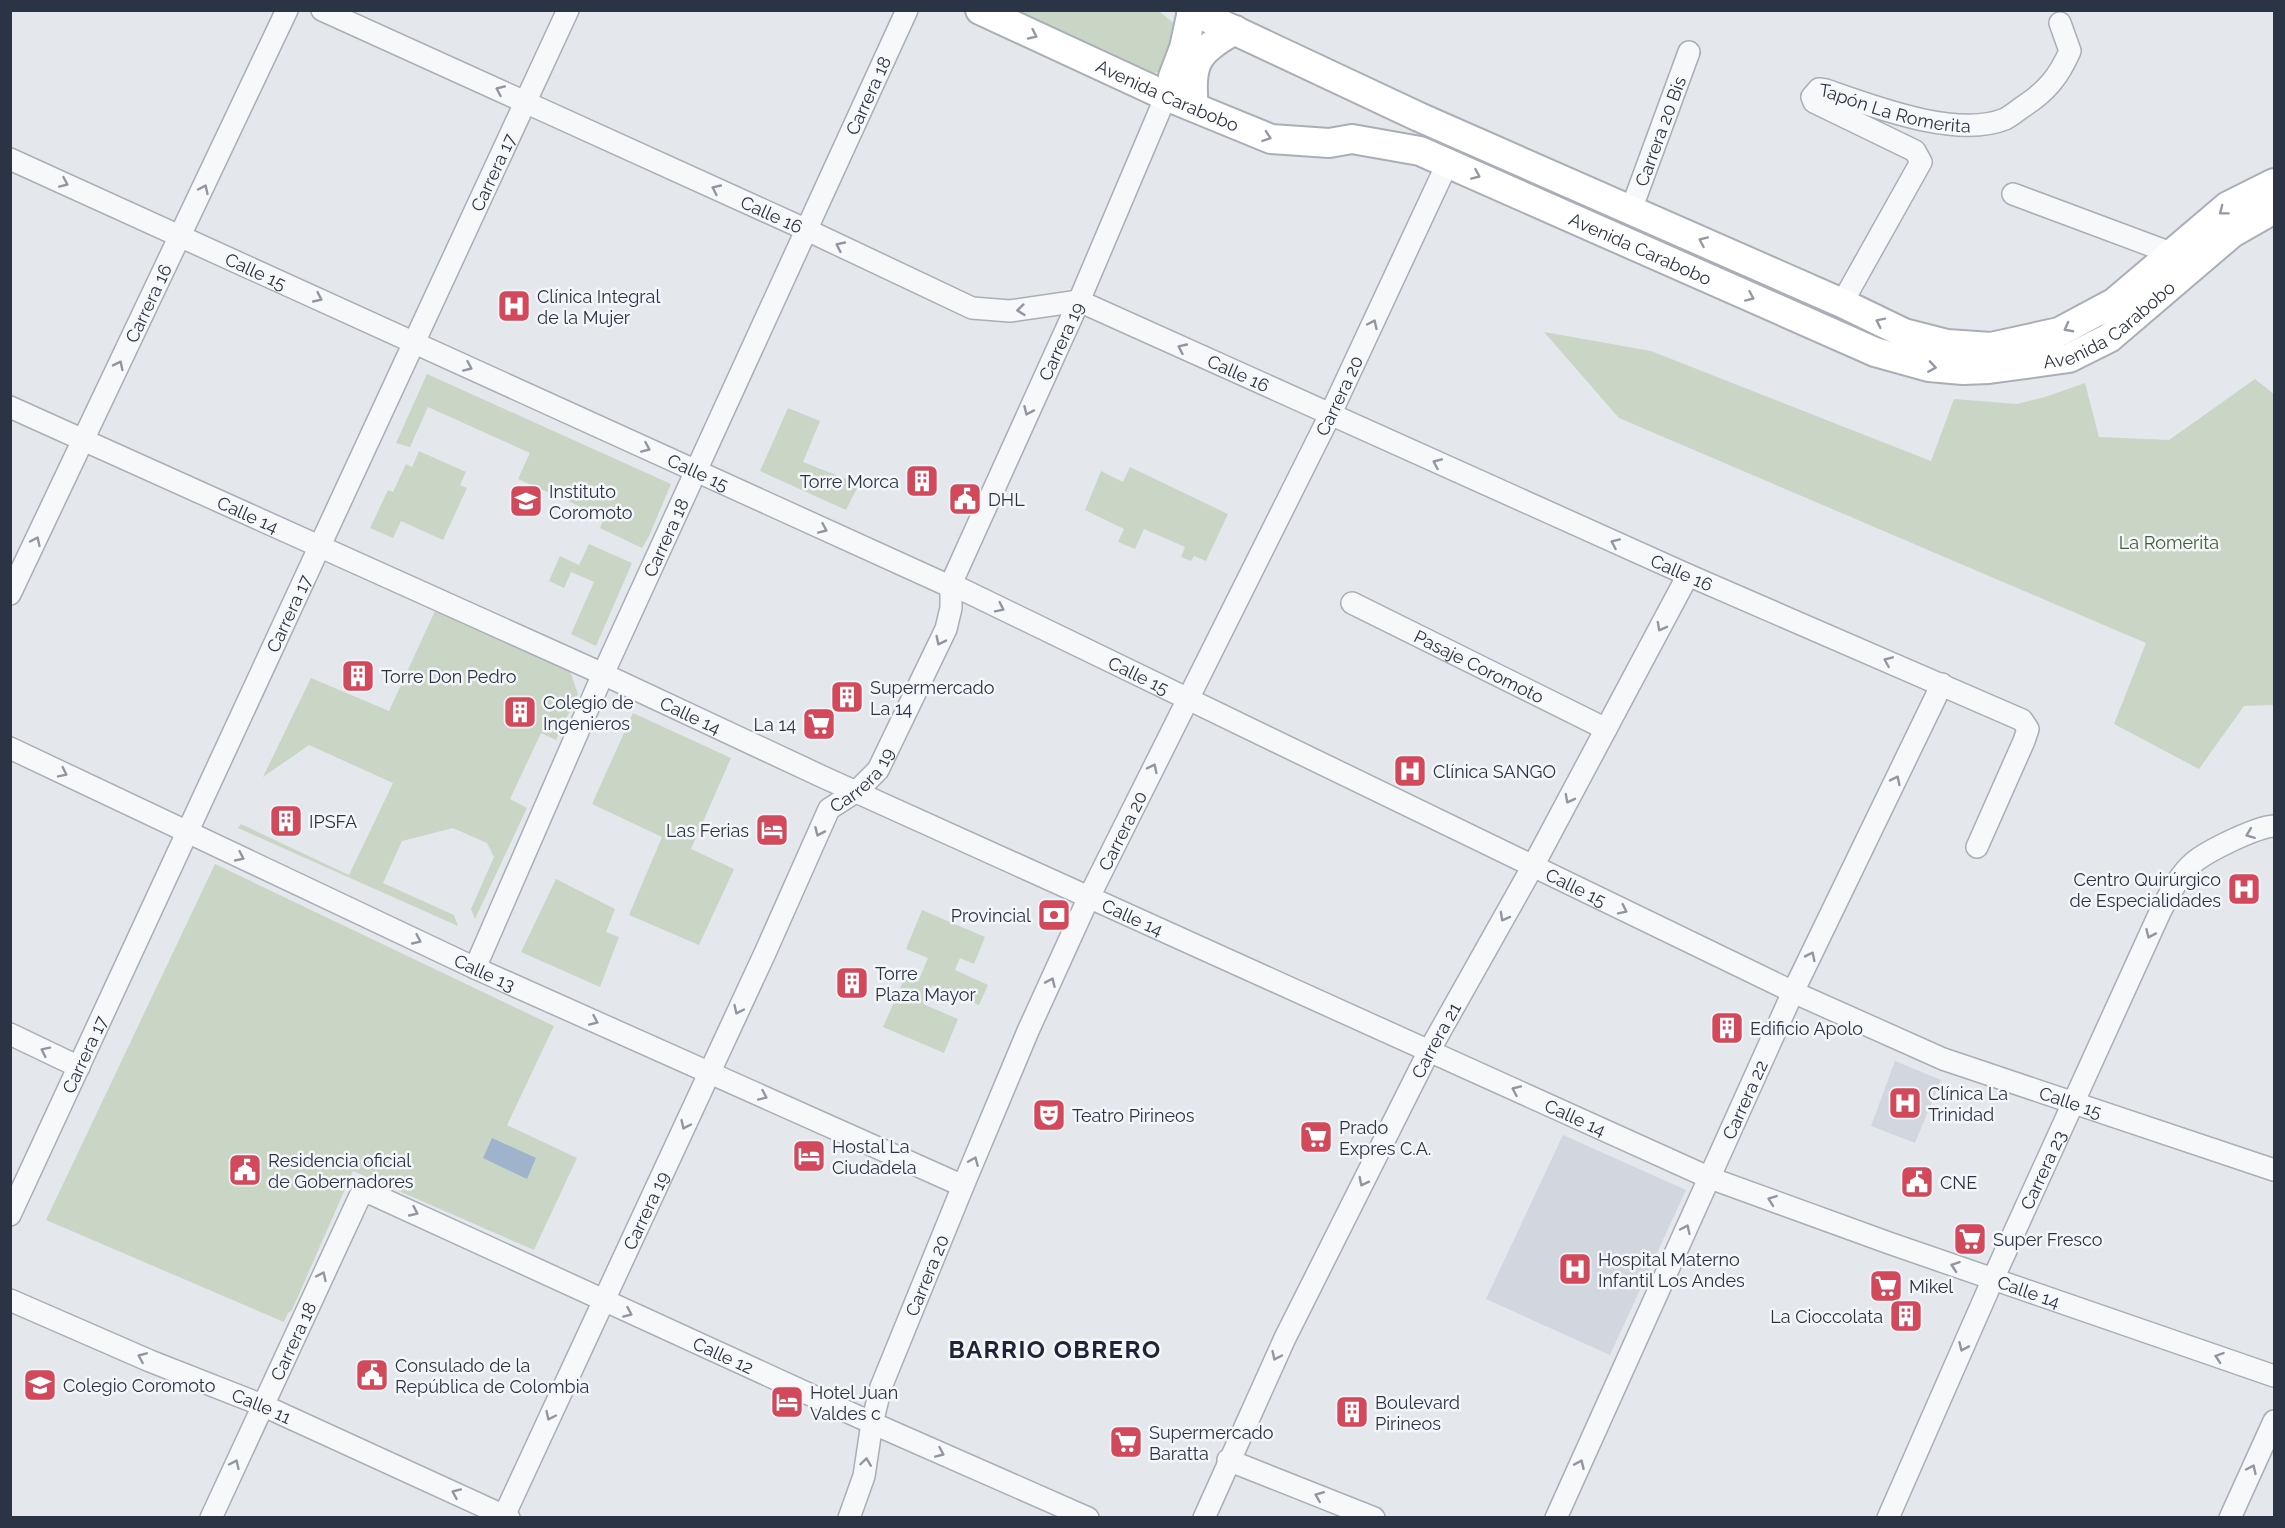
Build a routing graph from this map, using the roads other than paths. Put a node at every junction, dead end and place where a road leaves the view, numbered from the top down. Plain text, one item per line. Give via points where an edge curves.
1 (287, 10) edge
2 (322, 10) edge
3 (568, 10) edge
4 (907, 10) edge
5 (980, 10) edge
6 (1191, 11) edge
7 (2060, 23) dead end
8 (1236, 30) junction
9 (1689, 52) dead end
10 (1166, 96) junction
11 (526, 102) junction
12 (1194, 107) junction
13 (10, 159) edge
14 (1448, 162) junction
15 (2274, 183) edge
16 (2013, 194) dead end
17 (2274, 209) edge
18 (1631, 210) junction
19 (807, 230) junction
20 (182, 236) junction
21 (2171, 253) junction
22 (1079, 301) junction
23 (1842, 303) junction
24 (415, 343) junction
25 (10, 407) edge
26 (1330, 416) junction
27 (83, 440) junction
28 (695, 470) junction
29 (318, 547) junction
30 (1688, 575) junction
31 (951, 584) junction
32 (10, 594) edge
33 (1353, 603) dead end
34 (603, 674) junction
35 (1942, 684) junction
36 (1187, 699) junction
37 (1606, 729) junction
38 (10, 748) edge
39 (856, 791) junction
40 (2274, 826) edge
41 (187, 832) junction
42 (1977, 847) dead end
43 (1533, 866) junction
44 (1089, 897) junction
45 (475, 968) junction
46 (1793, 992) junction
47 (10, 1034) edge
48 (1429, 1051) junction
49 (79, 1067) junction
50 (709, 1072) junction
51 (2073, 1102) junction
52 (2274, 1170) edge
53 (1710, 1178) junction
54 (963, 1186) junction
55 (360, 1196) joint
56 (10, 1215) edge
57 (1993, 1279) junction
58 (10, 1300) edge
59 (603, 1302) junction
60 (2274, 1376) edge
61 (262, 1406) junction
62 (2274, 1421) edge
63 (872, 1423) junction
64 (1228, 1460) junction
65 (506, 1517) edge
66 (211, 1518) edge
67 (849, 1518) edge
68 (1088, 1518) edge
69 (1204, 1518) edge
70 (1374, 1518) edge
71 (1556, 1518) edge
72 (1888, 1518) edge
73 (2230, 1518) edge

20 -> 1 street, Carrera 16
11 -> 2 street, Calle 16
3 - 11 street, Carrera 17
4 - 19 street, Carrera 18
5 -> 10 main road, Avenida Carabobo
6 - 8 main road, Avenida Carabobo
6 - 10 main road via 1184,48
7 - 23 street, Tapón La Romerita via 2070,51 2060,73 2039,96 2004,119 1977,125 1948,124 1881,109 1826,90 1814,92 1814,102 1915,150 1921,162
8 - 12 main road via 1208,46 1197,60 1191,80
8 - 18 main road, Avenida Carabobo via 1419,117
9 - 18 street, Carrera 20 Bis
10 - 12 main road, Avenida Carabobo
10 - 22 street, Carrera 19
19 -> 11 street, Calle 16
11 - 24 street, Carrera 17
12 -> 14 main road, Avenida Carabobo via 1271,139 1329,143 1352,139 1420,151
13 -> 20 street, Calle 15
14 -> 17 main road, Avenida Carabobo via 1875,352 1929,367 1963,370 2069,358 2109,338 2232,233
26 -> 14 street, Carrera 20
15 -> 21 main road, Avenida Carabobo via 2229,206
16 - 21 street
23 -> 18 main road, Avenida Carabobo
22 -> 19 street, Calle 16 via 1010,312 972,308
19 - 28 street, Carrera 18
20 -> 24 street, Calle 15
27 -> 20 street, Carrera 16
21 -> 23 main road, Avenida Carabobo via 2115,302 2059,332 1991,347 1947,344 1904,333
26 -> 22 street, Calle 16
22 -> 31 street, Carrera 19
24 -> 28 street, Calle 15
24 - 29 street, Carrera 17
25 - 27 street, Calle 14
30 -> 26 street, Calle 16
26 - 36 street, Carrera 20
27 - 29 street, Calle 14
32 -> 27 street, Carrera 16
28 -> 31 street, Calle 15
28 - 34 street, Carrera 18
29 - 34 street, Calle 14
29 - 41 street, Carrera 17
35 -> 30 street, Calle 16
30 -> 37 street, Carrera 21
31 -> 36 street, Calle 15
31 -> 39 street, Carrera 19 via 946,629 878,770
33 - 37 street, Pasaje Coromoto
34 - 39 street, Calle 14
34 - 45 street, Carrera 18
35 - 42 street, Calle 16 via 2022,720 2028,729
46 -> 35 street, Carrera 22
36 - 43 street, Calle 15
44 -> 36 street, Carrera 20
37 -> 43 street, Carrera 21
38 -> 41 street, Calle 13
39 - 44 street, Calle 14
39 -> 50 street, Carrera 19 via 830,808
40 -> 51 street, Carrera 23 via 2225,844 2193,863 2176,884
41 -> 45 street, Calle 13
41 - 49 street, Carrera 17
43 -> 46 street, Calle 15
43 -> 48 street, Carrera 21
44 - 48 street, Calle 14
54 -> 44 street, Carrera 20
45 -> 50 street, Calle 13
46 - 51 street, Calle 15 via 1943,1059
46 - 53 street, Carrera 22
49 -> 47 street
53 -> 48 street, Calle 14
48 -> 64 street, Carrera 21
49 - 56 street, Carrera 17
50 -> 54 street, Calle 13
50 -> 59 street, Carrera 19
51 - 52 street, Calle 15
51 - 57 street, Carrera 23
57 -> 53 street, Calle 14
71 -> 53 street, Carrera 22
54 - 63 street, Carrera 20 via 882,1387
55 -> 59 street, Calle 12 via 370,1193 390,1201
61 -> 55 street, Carrera 18
60 -> 57 street, Calle 14
57 -> 72 street, Carrera 23
61 -> 58 street, Calle 11
59 -> 63 street, Calle 12
59 -> 65 street, Carrera 19
65 -> 61 street, Calle 11
66 -> 61 street, Carrera 18
73 -> 62 street
67 -> 63 street, Carrera 20 via 864,1476
63 -> 68 street, Calle 12
64 - 69 street, Carrera 21
70 -> 64 street

